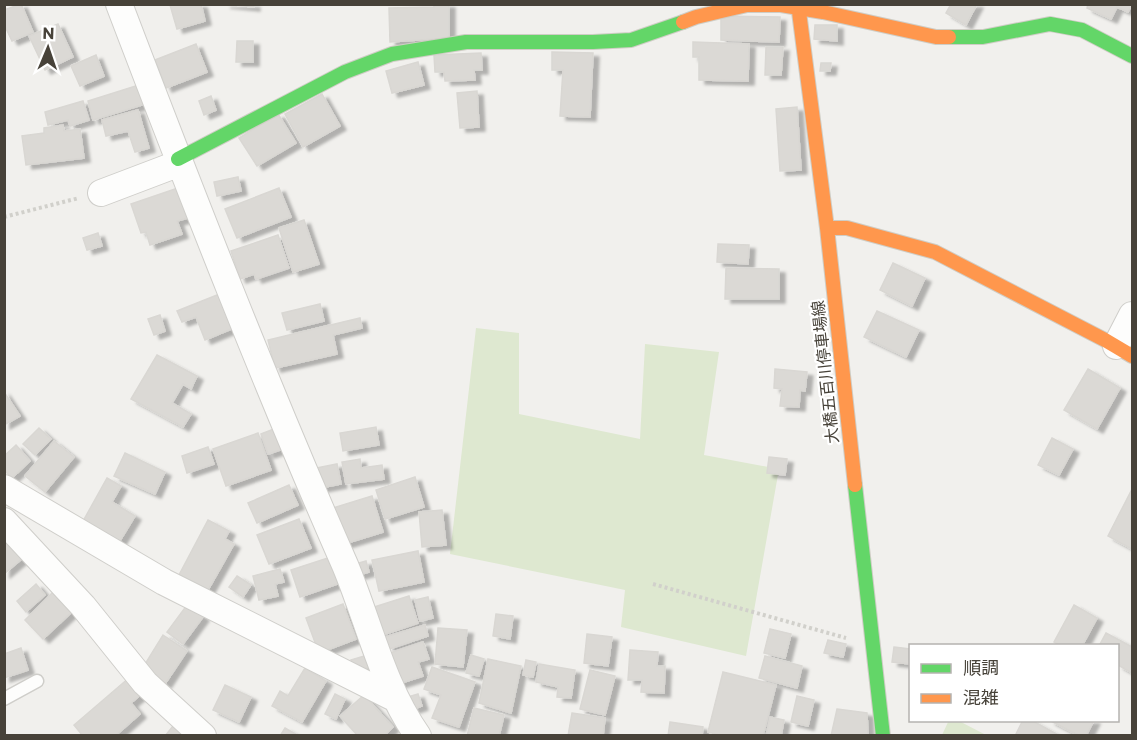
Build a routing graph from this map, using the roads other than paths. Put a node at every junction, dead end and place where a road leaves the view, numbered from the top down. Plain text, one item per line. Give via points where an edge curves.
1 (119, 4) edge
2 (798, 6) edge
3 (1132, 56) edge
4 (179, 161) junction
5 (101, 194) road end
6 (826, 228) junction
7 (1132, 315) edge
8 (1124, 351) edge
9 (4, 488) edge
10 (4, 521) edge
11 (37, 681) dead end
12 (394, 698) junction
13 (4, 699) edge
14 (203, 735) edge
15 (418, 735) edge
16 (883, 735) edge

1 - 4 street
2 - 3 street via 936,37 983,36 1050,24 1082,30
2 - 4 street via 747,5 696,16 631,40 466,42 392,54 345,72
2 - 6 street, 大橋五百川停車場線
4 - 5 street
4 - 12 street via 356,592
6 - 8 street via 847,228 935,252
6 - 16 street, 大橋五百川停車場線
7 - 8 street
9 - 12 street via 164,582
10 - 14 street via 83,606 145,683
11 - 13 lane
12 - 15 street

